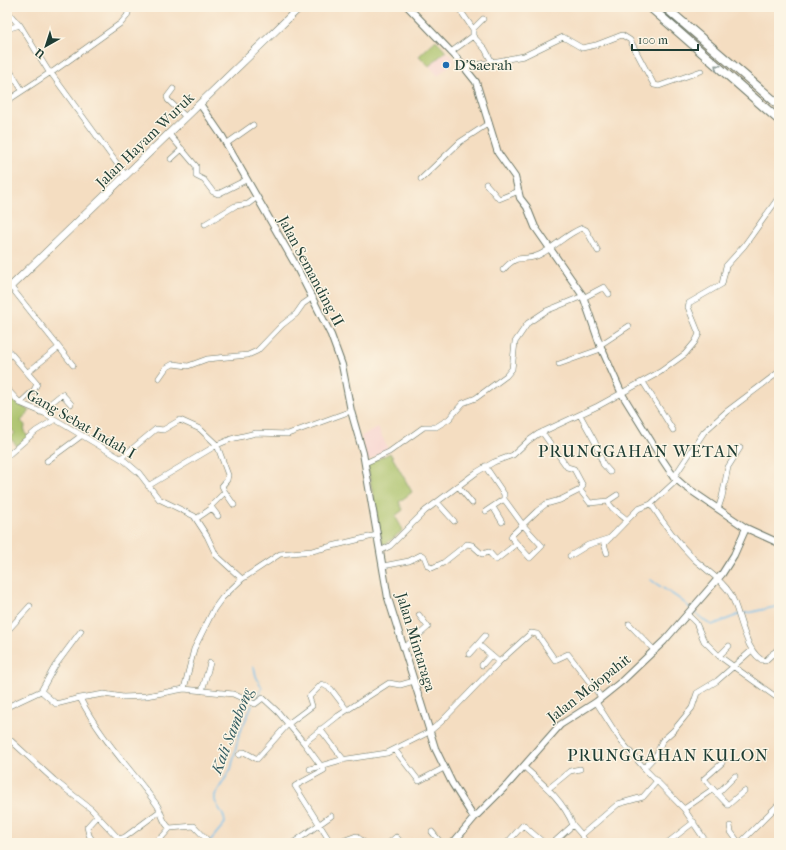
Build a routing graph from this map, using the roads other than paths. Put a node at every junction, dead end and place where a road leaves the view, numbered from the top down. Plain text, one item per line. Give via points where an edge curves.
1 (130, 7) edge
2 (300, 7) edge
3 (408, 7) edge
4 (458, 7) edge
5 (650, 7) edge
6 (664, 7) edge
7 (7, 11) edge
8 (483, 19) dead end
9 (19, 24) junction
10 (7, 29) edge
11 (473, 29) junction
12 (473, 36) junction
13 (451, 52) junction
14 (492, 62) junction
15 (728, 62) junction
16 (7, 66) edge
17 (465, 67) junction
18 (701, 71) dead end
19 (50, 72) junction
20 (173, 89) dead end
21 (22, 90) junction
22 (7, 101) edge
23 (761, 103) junction
24 (200, 104) junction
25 (779, 106) edge
26 (779, 114) edge
27 (186, 117) junction
28 (779, 120) edge
29 (489, 124) junction
30 (254, 125) dead end
31 (169, 134) junction
32 (226, 144) junction
33 (182, 149) junction
34 (171, 159) dead end
35 (126, 176) junction
36 (420, 179) dead end
37 (246, 180) junction
38 (486, 184) dead end
39 (519, 191) junction
40 (779, 197) edge
41 (256, 198) junction
42 (205, 224) dead end
43 (549, 248) junction
44 (598, 250) dead end
45 (502, 270) dead end
46 (9, 289) edge
47 (609, 294) dead end
48 (313, 297) junction
49 (583, 297) junction
50 (630, 326) dead end
51 (600, 347) junction
52 (58, 348) junction
53 (7, 349) edge
54 (559, 364) dead end
55 (73, 365) dead end
56 (28, 372) junction
57 (779, 372) edge
58 (159, 378) dead end
59 (642, 382) junction
60 (7, 389) edge
61 (622, 394) junction
62 (20, 403) junction
63 (71, 404) dead end
64 (351, 411) junction
65 (40, 412) junction
66 (580, 415) junction
67 (54, 420) junction
68 (673, 430) dead end
69 (542, 432) junction
70 (81, 436) junction
71 (217, 445) junction
72 (740, 448) dead end
73 (7, 456) edge
74 (121, 458) junction
75 (47, 462) dead end
76 (365, 463) junction
77 (485, 466) junction
78 (610, 472) dead end
79 (676, 478) junction
80 (148, 486) junction
81 (458, 486) junction
82 (580, 490) junction
83 (225, 492) junction
84 (617, 495) dead end
85 (504, 499) junction
86 (608, 501) junction
87 (437, 502) junction
88 (472, 503) dead end
89 (651, 504) junction
90 (234, 505) dead end
91 (493, 507) junction
92 (212, 508) junction
93 (718, 509) junction
94 (486, 511) dead end
95 (218, 516) dead end
96 (196, 519) junction
97 (627, 520) junction
98 (454, 521) dead end
99 (502, 522) dead end
100 (522, 525) junction
101 (746, 528) junction
102 (377, 535) junction
103 (611, 537) junction
104 (779, 543) edge
105 (516, 544) junction
106 (380, 551) junction
107 (607, 553) dead end
108 (570, 556) dead end
109 (383, 566) junction
110 (242, 579) junction
111 (717, 580) junction
112 (30, 606) dead end
113 (687, 614) junction
114 (419, 615) dead end
115 (629, 624) dead end
116 (8, 629) edge
117 (81, 631) dead end
118 (485, 636) dead end
119 (478, 644) junction
120 (729, 646) dead end
121 (404, 648) junction
122 (779, 648) edge
123 (752, 650) junction
124 (655, 651) junction
125 (773, 653) junction
126 (469, 654) dead end
127 (491, 655) junction
128 (719, 656) junction
129 (779, 659) edge
130 (499, 662) junction
131 (210, 663) dead end
132 (482, 665) dead end
133 (733, 667) junction
134 (414, 681) junction
135 (184, 689) junction
136 (41, 691) junction
137 (202, 691) junction
138 (776, 696) dead end
139 (80, 698) junction
140 (601, 698) junction
141 (596, 702) junction
142 (7, 707) edge
143 (347, 710) junction
144 (288, 724) junction
145 (320, 730) junction
146 (429, 732) junction
147 (7, 737) edge
148 (304, 743) junction
149 (395, 750) junction
150 (239, 755) dead end
151 (344, 760) junction
152 (722, 763) dead end
153 (524, 767) junction
154 (444, 768) junction
155 (644, 768) junction
156 (310, 769) dead end
157 (580, 769) dead end
158 (735, 776) dead end
159 (657, 781) junction
160 (548, 789) junction
161 (715, 791) junction
162 (744, 791) dead end
163 (779, 804) edge
164 (684, 809) junction
165 (160, 811) junction
166 (97, 816) junction
167 (331, 816) dead end
168 (474, 818) junction
169 (694, 822) junction
170 (319, 824) junction
171 (573, 825) junction
172 (730, 826) dead end
173 (170, 828) junction
174 (432, 832) dead end
175 (581, 834) junction
176 (209, 842) edge
177 (94, 843) edge
178 (152, 843) edge
179 (293, 843) edge
180 (331, 843) edge
181 (336, 843) edge
182 (365, 843) edge
183 (389, 843) edge
184 (402, 843) edge
185 (441, 843) edge
186 (453, 843) edge
187 (507, 843) edge
188 (544, 843) edge
189 (553, 843) edge
190 (586, 843) edge
191 (667, 843) edge
192 (707, 843) edge
193 (740, 843) edge

1 - 19 street via 121,23
2 - 24 main road, Jalan Hayam Wuruk
3 - 13 street
4 - 11 street
23 -> 5 highway via 714,65
6 - 15 highway
7 - 9 street
8 - 11 street
9 - 10 street
9 - 19 street
11 - 12 street
12 - 13 street
12 - 14 street via 485,49
13 - 17 street
14 - 17 street
14 - 18 street via 524,56 563,37 582,48 622,35 630,40 654,85 660,86
15 - 23 highway via 732,70 768,104 766,106
15 - 25 highway
16 - 21 street
17 - 29 street via 480,91
19 - 21 street
19 - 35 street
20 - 27 street via 167,97 168,100
21 - 22 street
23 - 28 highway
24 - 27 main road, Jalan Hayam Wuruk
24 - 32 street, Jalan Semanding II
25 - 26 highway via 772,106
27 - 31 main road, Jalan Hayam Wuruk
29 - 36 street via 460,142
29 - 39 street via 498,153 515,178
30 - 32 street
31 - 33 street
31 - 35 main road, Jalan Hayam Wuruk
32 - 37 street, Jalan Semanding II
33 - 34 street
33 - 37 street via 196,166 196,176 204,180 215,193 218,194
35 - 46 main road, Jalan Hayam Wuruk
37 - 41 street, Jalan Semanding II
38 - 39 street via 499,199
39 - 43 street via 535,227
40 - 59 street via 744,246 726,266 722,284 689,303 688,307 699,333 693,346 680,359
41 - 42 street via 248,204 235,206
41 - 48 street, Jalan Semanding II
43 - 44 street via 582,228 586,230
43 - 45 street via 535,257 514,259
43 - 49 street
46 - 52 street
47 - 49 street via 604,288
48 - 58 street via 252,354 207,358 188,366 172,364
48 - 64 street, Jalan Semanding II via 336,347
49 - 51 street
49 - 76 street via 546,311 528,323 516,342 512,369 506,376 476,398 463,403 436,427 424,427 389,452
50 - 51 street
51 - 54 street
51 - 61 street
52 - 55 street
52 - 56 street
53 - 56 street
56 - 62 street via 37,384
57 - 79 street via 704,432
59 - 61 street
59 - 68 street
60 - 62 street, Gang Sebat Indah I
61 - 66 street
61 - 79 street
62 - 65 street, Gang Sebat Indah I
63 - 65 street via 62,394
64 - 71 street via 288,434 256,433
64 - 76 street, Jalan Semanding II
65 - 67 street, Gang Sebat Indah I
66 - 69 street
66 - 78 street via 595,442 603,464
67 - 70 street, Gang Sebat Indah I
67 - 73 street via 36,431
69 - 77 street via 530,439 514,455
69 - 82 street via 567,467 574,469 583,486
70 - 74 street, Gang Sebat Indah I
70 - 75 street
71 - 74 street via 200,429 180,420 164,430 156,429
71 - 80 street
71 - 83 street via 228,475 222,486
72 - 93 street via 728,467
74 - 80 street, Gang Sebat Indah I via 135,469
76 - 102 street, Jalan Mintaraga
77 - 81 street
77 - 85 street via 503,492
79 - 89 street
79 - 93 street
80 - 96 street, Gang Sebat Indah I via 162,501
81 - 87 street
81 - 88 street
82 - 86 street via 589,503
82 - 100 street via 546,504
83 - 90 street
83 - 92 street via 211,506
84 - 86 street
85 - 91 street
85 - 100 street
86 - 97 street via 610,506
87 - 98 street
87 - 106 street via 420,515 390,546
89 - 97 street via 638,508
89 - 111 street via 693,558
91 - 94 street
91 - 99 street
92 - 95 street
92 - 96 street
93 - 101 street
96 - 110 street, Gang Sebat Indah I via 216,555
97 - 103 street
100 - 105 street via 512,535
100 - 105 street via 542,547 529,558
101 - 104 street
101 - 111 street, Jalan Mojopahit via 734,555
102 - 106 street, Jalan Mintaraga
102 - 110 street via 312,551 280,554
103 - 107 street via 604,545
103 - 108 street via 588,545
105 - 109 street via 496,560 489,552 482,554 468,544 432,568 422,555 409,561
106 - 109 street, Jalan Mintaraga
109 - 121 street, Jalan Mintaraga via 388,598
110 - 135 street via 214,609 194,649
111 - 113 street, Jalan Mojopahit
111 - 123 street via 730,593
112 - 116 street
113 - 124 street, Jalan Mojopahit
113 - 128 street via 699,626 704,641
114 - 121 street via 428,627
115 - 124 street
117 - 136 street via 55,666
118 - 119 street
119 - 126 street
119 - 127 street
120 - 128 street
121 - 134 street, Jalan Mintaraga
122 - 125 street
123 - 125 street via 764,661
123 - 133 street
124 - 140 street, Jalan Mojopahit
125 - 129 street
127 - 130 street
127 - 132 street
128 - 133 street
130 - 140 street via 531,633 535,633 554,660 568,654
130 - 146 street
131 - 137 street
133 - 138 street
133 - 155 street via 717,681 696,693 692,708 662,741 655,757
134 - 143 street via 400,685 390,682
134 - 146 street, Jalan Mintaraga
135 - 137 street
135 - 139 street via 146,696 122,697 104,694
136 - 139 street via 56,704
136 - 142 street
137 - 144 street via 233,694 253,703 264,698
139 - 165 street via 94,722
140 - 141 street, Jalan Mojopahit
141 - 153 street, Jalan Mojopahit via 563,722
141 - 155 street via 618,737
143 - 144 street via 331,689 322,684 308,697 312,706
143 - 145 street
144 - 148 street
144 - 150 street via 257,759 244,752
145 - 148 street
145 - 151 street
146 - 149 street
146 - 154 street, Jalan Mintaraga
147 - 166 street
148 - 170 street via 324,770 295,786
149 - 151 street
149 - 154 street via 419,782
151 - 156 street
152 - 161 street via 704,779
153 - 160 street
153 - 168 street, Jalan Mojopahit
154 - 168 street, Jalan Mintaraga
155 - 159 street
157 - 160 street via 570,771
158 - 161 street
159 - 164 street
159 - 175 street via 643,797 618,804
160 - 171 street via 562,804
161 - 162 street via 728,805
161 - 164 street
163 - 193 street
164 - 169 street
165 - 166 street via 122,839 116,837
165 - 173 street via 164,822
166 - 177 street via 87,827
167 - 170 street
168 - 186 street, Jalan Mojopahit
169 - 191 street
169 - 192 street
170 - 179 street
170 - 180 street
171 - 175 street
171 - 189 street
172 - 193 street via 731,832
173 - 176 street via 194,826
173 - 178 street
174 - 185 street
175 - 190 street
181 - 182 street via 356,836
183 - 184 street via 396,837
187 - 188 street via 522,825

